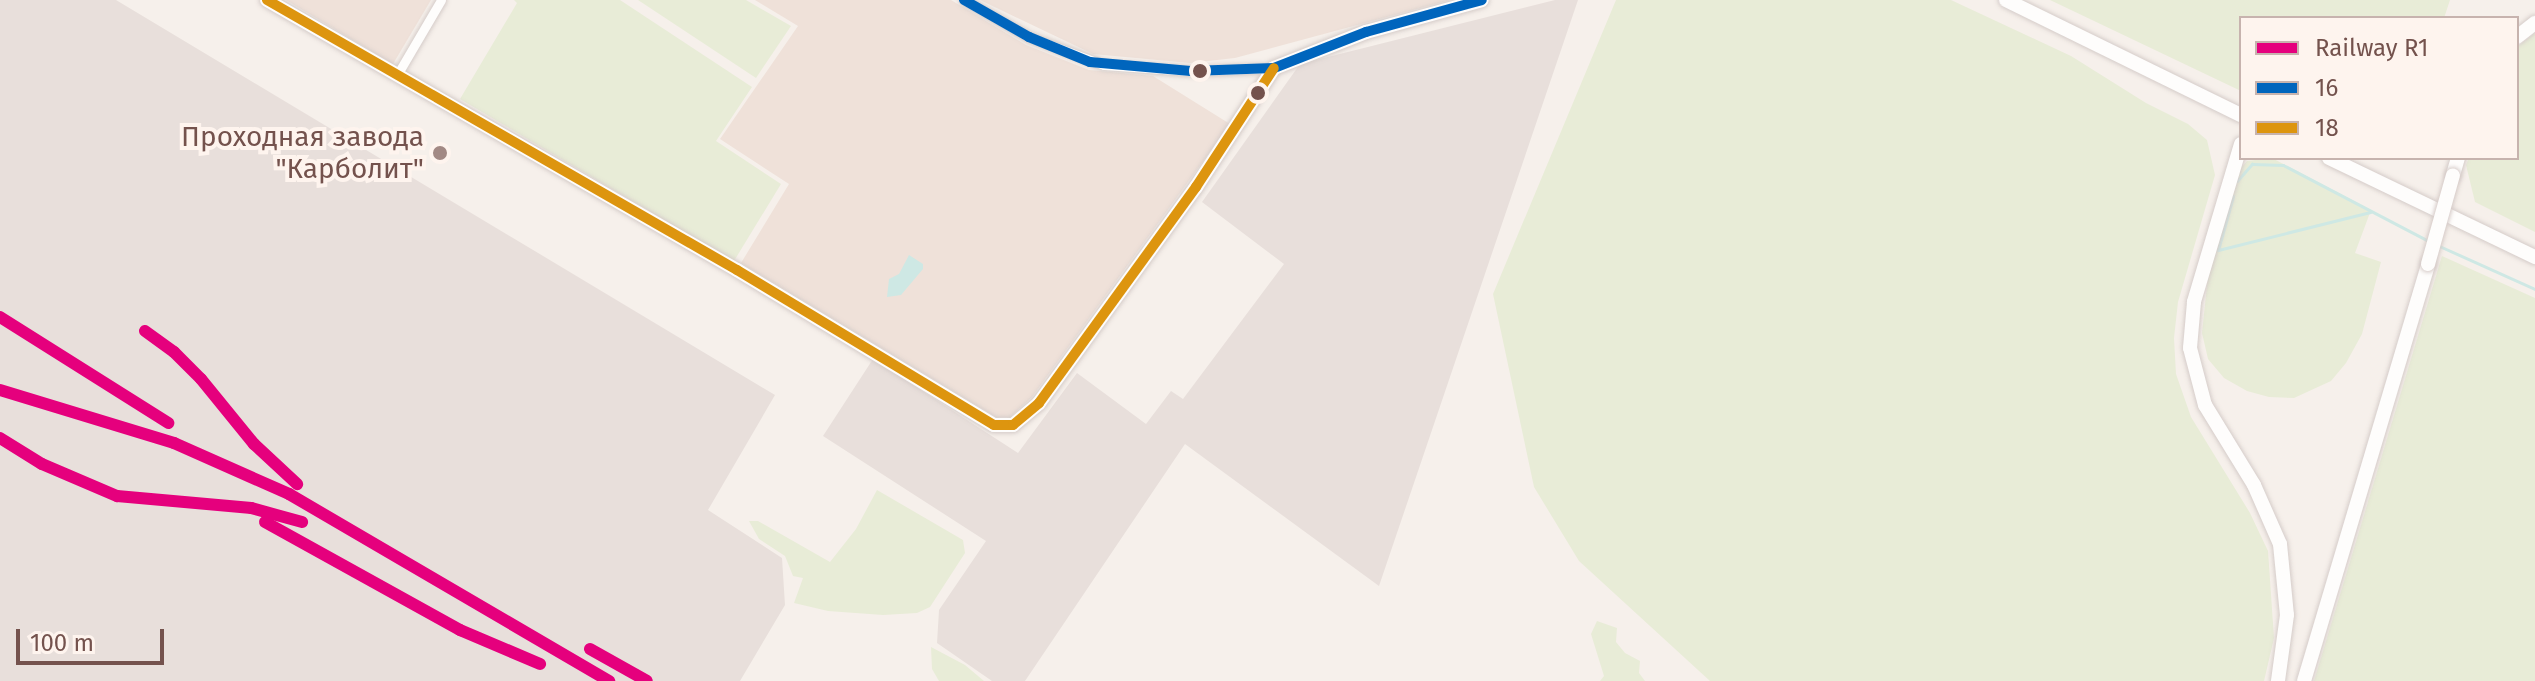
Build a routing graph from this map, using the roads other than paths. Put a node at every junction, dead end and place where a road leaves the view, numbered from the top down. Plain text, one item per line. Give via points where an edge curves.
1 (267, 0) edge
2 (441, 0) edge
3 (964, 0) edge
4 (1479, 0) edge
5 (2006, 0) edge
6 (2535, 23) edge
7 (2519, 35) edge
8 (1274, 68) junction
9 (397, 75) junction
10 (2239, 114) edge
11 (2239, 151) edge
12 (2333, 160) edge
13 (2457, 160) edge
14 (2535, 257) edge
15 (2278, 681) edge
16 (2304, 681) edge

1 - 9 main road
2 - 9 street
3 - 8 street via 1029,37 1104,65 1191,71
4 - 8 main road via 1366,32
5 - 10 main road
6 - 7 main road
8 - 9 main road via 1196,187 1039,403 1013,425 994,425
11 - 15 main road via 2194,302 2190,348 2205,405 2254,485 2280,544 2287,615
12 - 14 main road
13 - 16 main road, bridge

